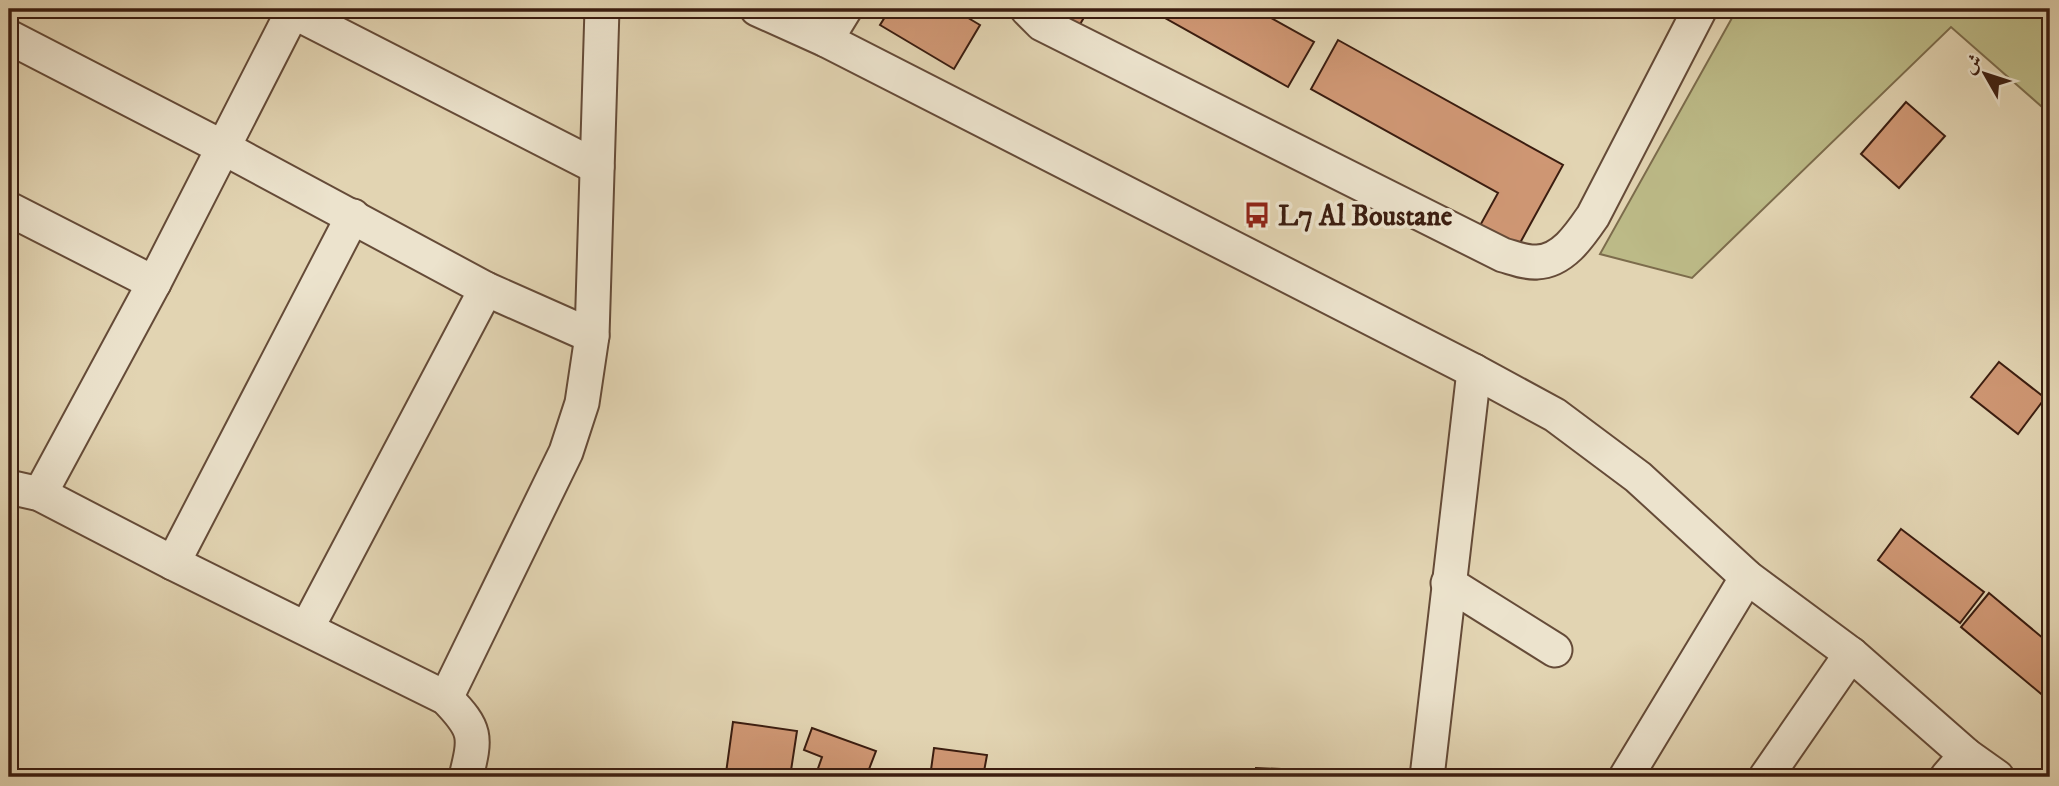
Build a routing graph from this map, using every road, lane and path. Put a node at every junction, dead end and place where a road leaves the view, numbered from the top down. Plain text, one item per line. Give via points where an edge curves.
1 (602, 9) edge
2 (757, 9) edge
3 (845, 9) edge
4 (1027, 9) edge
5 (1700, 9) edge
6 (291, 10) edge
7 (9, 37) edge
8 (826, 40) junction
9 (224, 148) junction
10 (597, 167) junction
11 (9, 209) edge
12 (353, 216) junction
13 (153, 283) junction
14 (486, 289) junction
15 (593, 336) junction
16 (1474, 371) junction
17 (24, 491) edge
18 (173, 563) junction
19 (1747, 577) junction
20 (1448, 583) junction
21 (307, 628) junction
22 (1555, 650) dead end
23 (1851, 654) junction
24 (446, 698) junction
25 (1956, 766) edge
26 (466, 777) edge
27 (1427, 777) edge
28 (1626, 777) edge
29 (1766, 777) edge
30 (1997, 777) edge

1 - 10 street
2 - 8 street
3 - 8 street
4 - 5 street via 1042,24 1491,248 1539,263 1575,242 1593,216
6 - 9 street
6 - 10 street
7 - 9 street
8 - 16 street
9 - 12 street
9 - 13 street
10 - 15 street
11 - 13 street
12 - 14 street
12 - 18 street
13 - 17 street
14 - 15 street
14 - 21 street
15 - 24 street via 582,403 566,452
16 - 19 street via 1555,415 1638,477
16 - 20 street
17 - 18 street
18 - 21 street
19 - 23 street
19 - 28 street
20 - 22 street
20 - 27 street
21 - 24 street
23 - 25 street
23 - 29 street
24 - 26 street via 469,726 474,744
25 - 30 street

